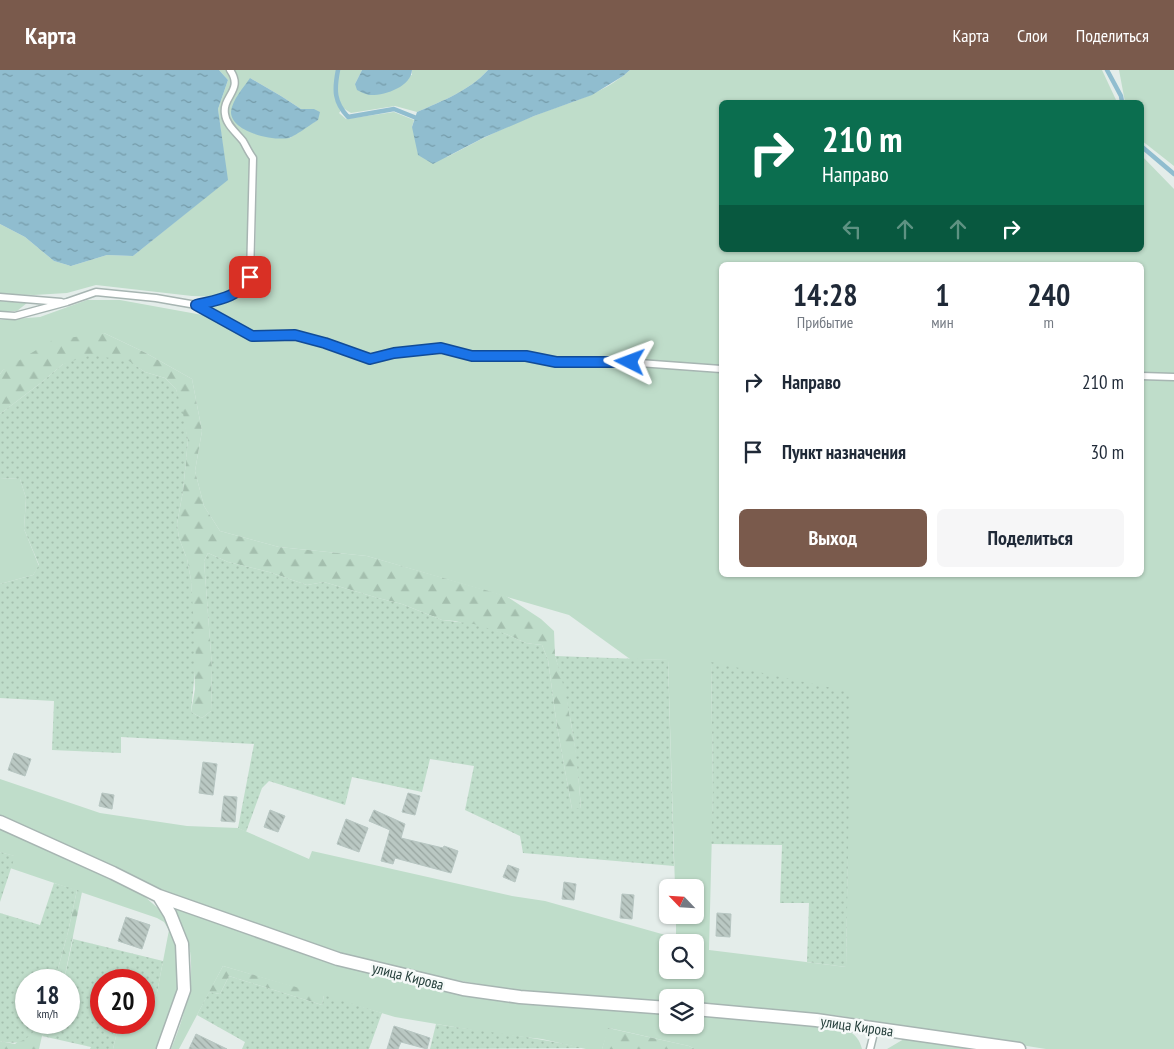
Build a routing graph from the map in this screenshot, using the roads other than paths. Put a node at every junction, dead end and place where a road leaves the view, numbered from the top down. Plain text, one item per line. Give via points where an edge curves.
1 (230, 70) edge
2 (0, 297) edge
3 (67, 302) junction
4 (196, 305) junction
5 (0, 315) edge
6 (719, 369) edge
7 (1144, 376) edge
8 (1174, 377) edge
9 (0, 822) edge
10 (159, 896) junction
11 (659, 1007) edge
12 (704, 1010) edge
13 (874, 1029) junction
14 (163, 1049) edge
15 (870, 1049) edge
16 (1019, 1049) edge

1 - 4 lane via 236,78 235,87 226,104 225,115 253,158 250,277 245,286 225,299
2 - 3 lane
3 - 4 lane via 96,292
3 - 5 lane via 15,316
4 - 6 lane via 252,336 295,335 370,359 441,348 472,356 526,356 556,362 612,361
7 - 8 lane
9 - 10 street, улица Кирова
10 - 11 street, улица Кирова via 338,959 407,977 520,997
10 - 14 street via 182,944 184,990
12 - 13 street, улица Кирова
13 - 15 lane
13 - 16 street, улица Кирова

